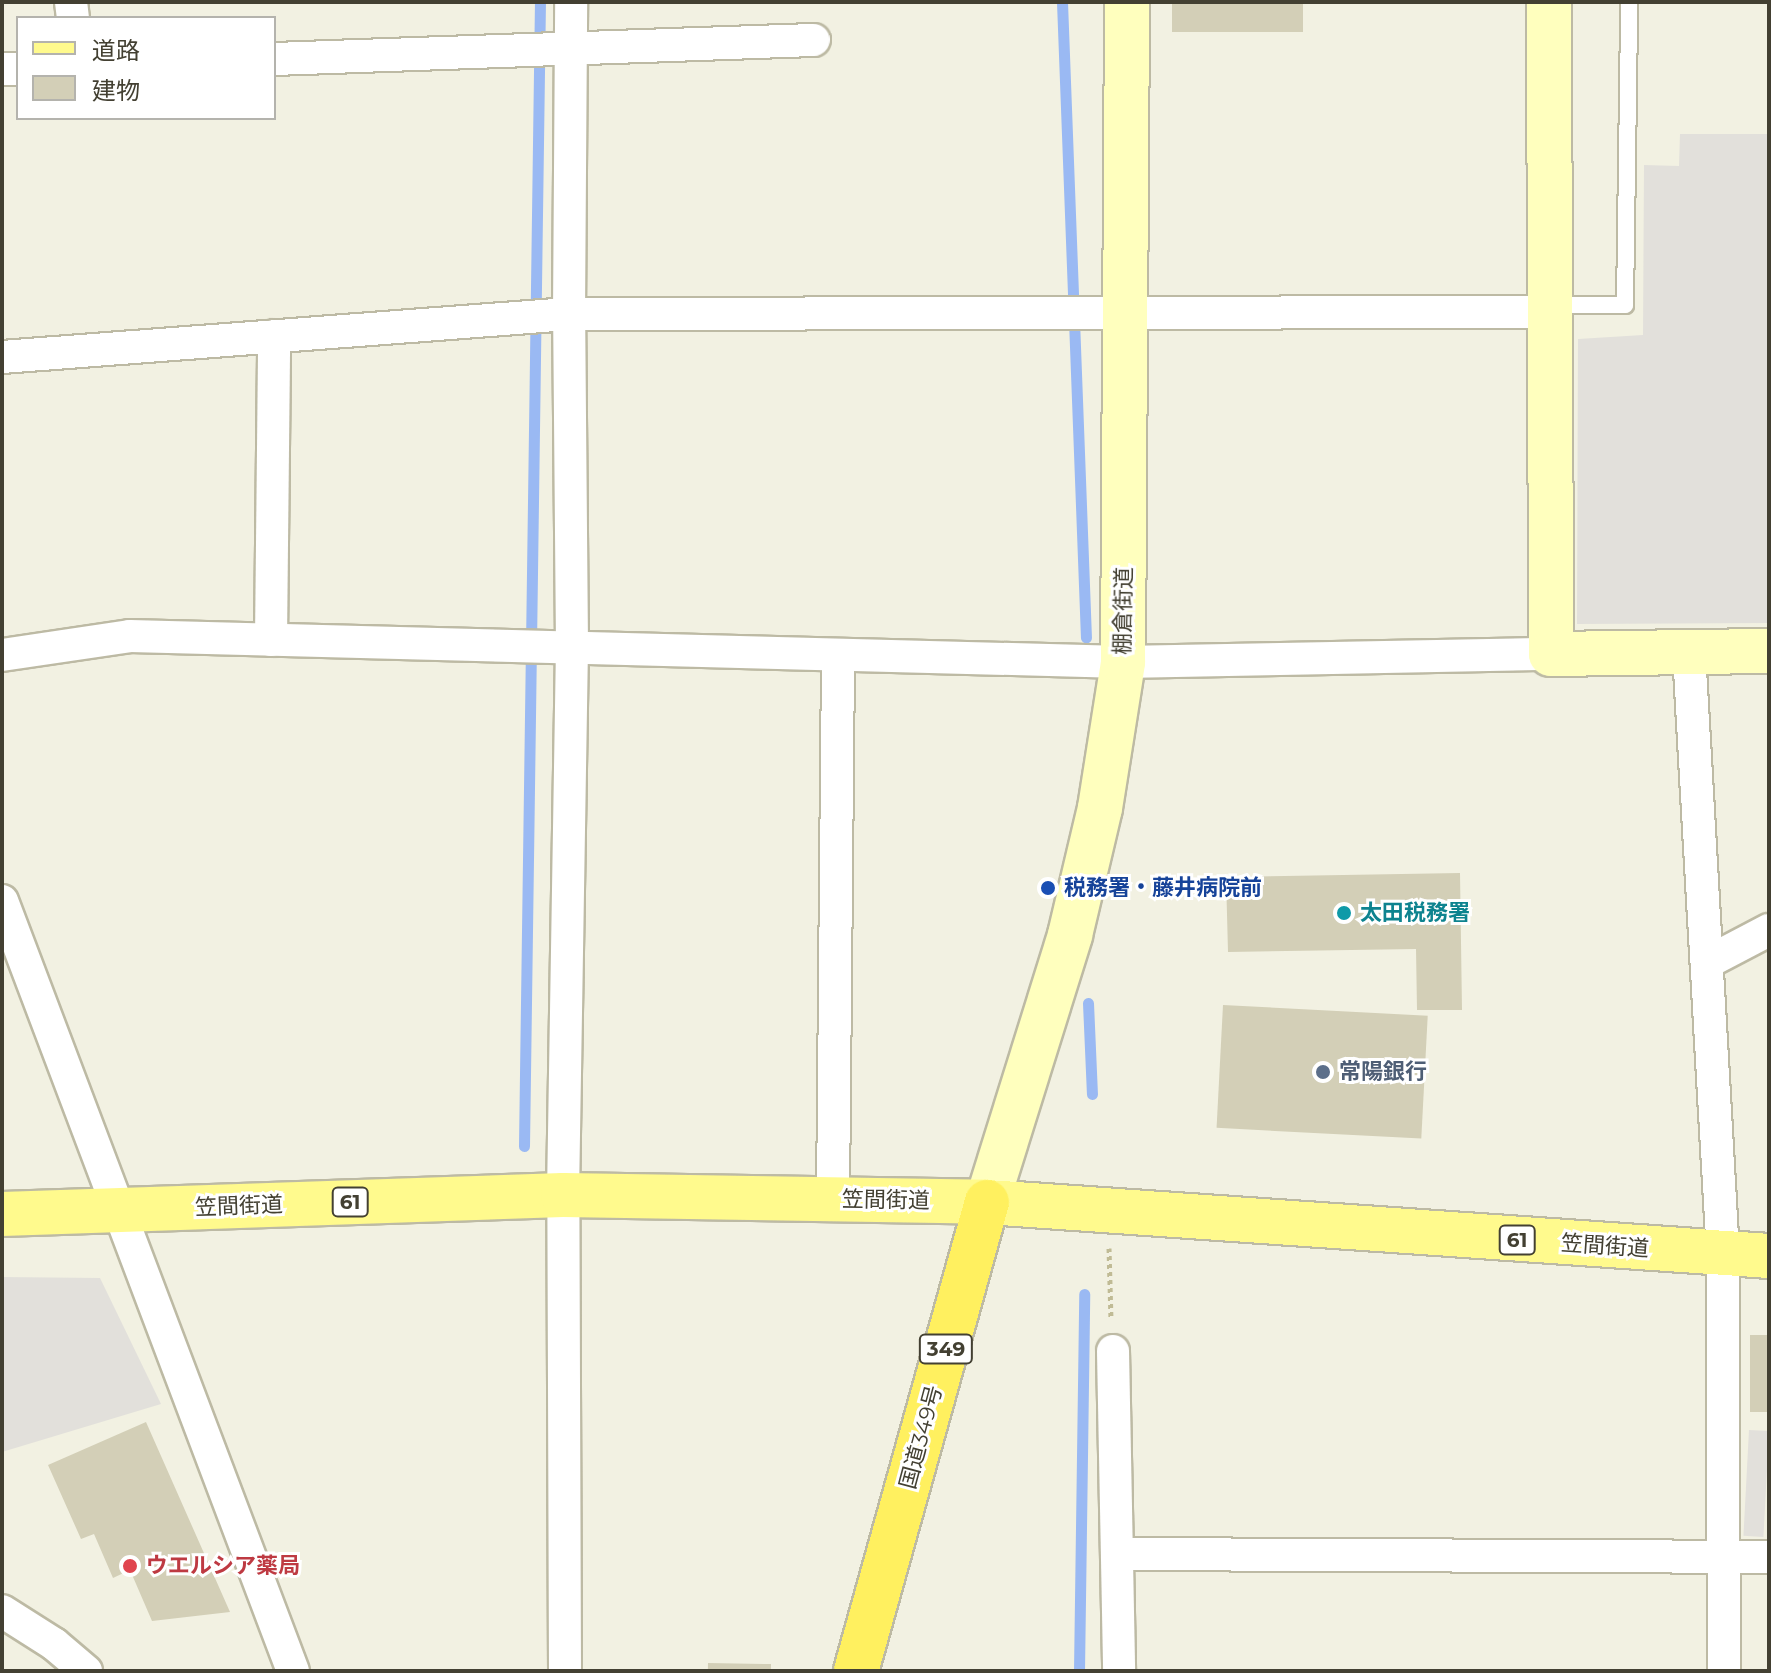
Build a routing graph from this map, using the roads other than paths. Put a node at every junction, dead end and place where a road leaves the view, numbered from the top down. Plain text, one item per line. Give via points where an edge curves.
1 (571, 2) edge
2 (1127, 2) edge
3 (1549, 2) edge
4 (1629, 2) edge
5 (814, 40) dead end
6 (570, 47) junction
7 (276, 59) edge
8 (1550, 309) junction
9 (569, 314) junction
10 (1127, 316) junction
11 (274, 336) junction
12 (2, 357) edge
13 (271, 640) junction
14 (572, 646) junction
15 (1769, 651) edge
16 (1689, 652) junction
17 (1551, 654) junction
18 (2, 655) edge
19 (838, 656) junction
20 (1123, 662) junction
21 (2, 901) edge
22 (1769, 930) edge
23 (1708, 962) junction
24 (563, 1195) junction
25 (833, 1199) junction
26 (987, 1202) junction
27 (118, 1211) junction
28 (2, 1214) edge
29 (1723, 1255) junction
30 (1769, 1256) edge
31 (1113, 1351) road end
32 (1119, 1554) junction
33 (1725, 1557) junction
34 (1769, 1557) edge
35 (2, 1611) edge
36 (86, 1671) edge
37 (293, 1671) edge
38 (565, 1671) edge
39 (856, 1671) edge
40 (1119, 1671) edge
41 (1724, 1671) edge

1 - 6 street
2 - 10 street, 棚倉街道
3 - 8 street
4 - 8 lane via 1625,305
5 - 6 street
6 - 7 street
6 - 9 street
8 - 10 street
8 - 17 street
9 - 10 street
9 - 11 street
9 - 14 street
10 - 20 street, 棚倉街道
11 - 12 street
11 - 13 street
13 - 14 street
13 - 18 street via 130,636
14 - 19 street
14 - 24 street
15 - 16 street
16 - 17 street
16 - 23 street
17 - 20 street
19 - 20 street
19 - 25 street
20 - 26 street, 棚倉街道 via 1100,808 1070,935
21 - 27 street
22 - 23 street
23 - 29 street
24 - 25 main road, 笠間街道 / 61
24 - 27 main road, 笠間街道 / 61
24 - 38 street
25 - 26 main road, 笠間街道 / 61
26 - 29 main road, 笠間街道 / 61
26 - 39 highway, 国道349号 / 349
27 - 28 main road, 笠間街道 / 61
27 - 37 street
29 - 30 main road, 笠間街道 / 61
29 - 33 street
31 - 32 street
32 - 33 street
32 - 40 street
33 - 34 street
33 - 41 street
35 - 36 street

